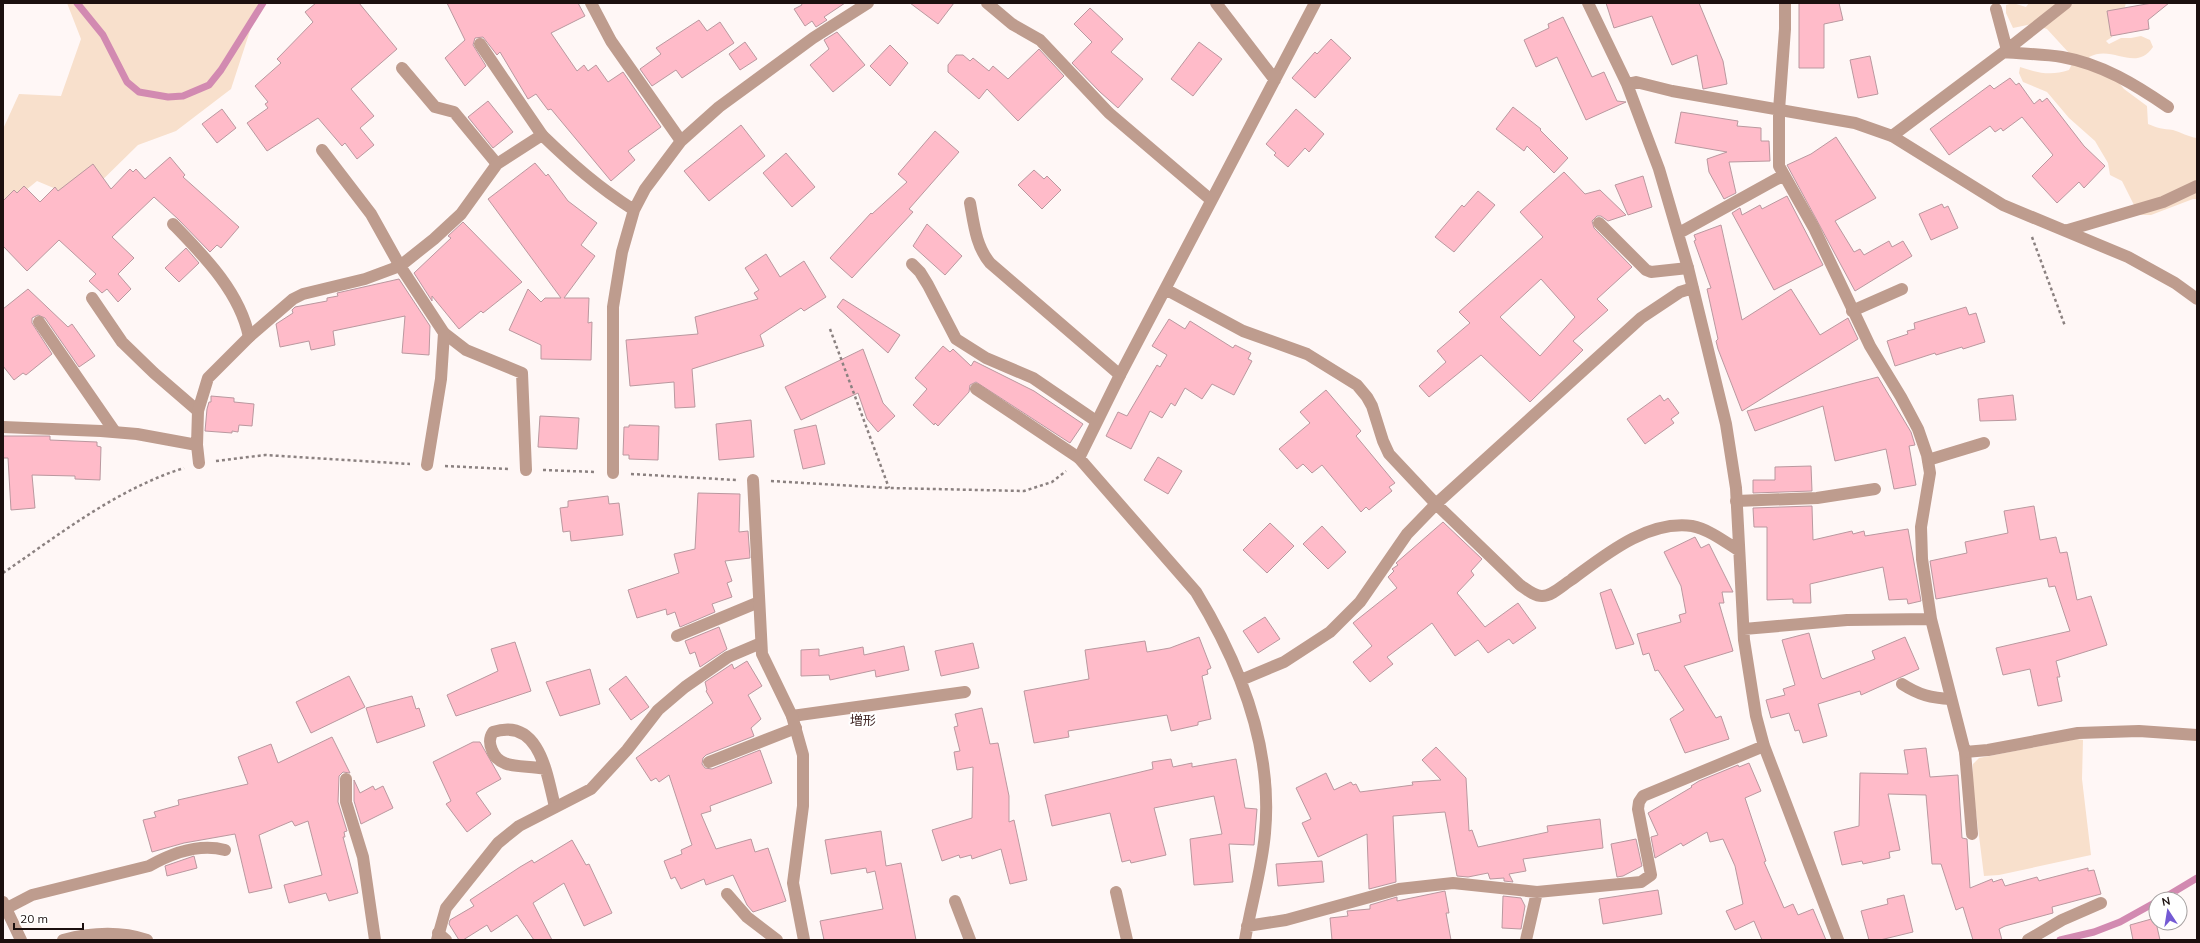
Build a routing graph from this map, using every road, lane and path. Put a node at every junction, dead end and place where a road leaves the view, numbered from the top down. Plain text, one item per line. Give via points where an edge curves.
1 (591, 3) edge
2 (868, 3) edge
3 (987, 3) edge
4 (1216, 3) edge
5 (1315, 3) edge
6 (1588, 3) edge
7 (1786, 3) edge
8 (2066, 3) edge
9 (1996, 9) dead end
10 (480, 44) dead end
11 (2006, 51) junction
12 (402, 68) dead end
13 (1275, 80) junction
14 (1627, 84) junction
15 (2168, 107) dead end
16 (1779, 110) junction
17 (542, 135) junction
18 (1892, 136) junction
19 (681, 141) junction
20 (322, 150) dead end
21 (497, 164) junction
22 (1784, 175) junction
23 (2197, 186) edge
24 (1211, 200) junction
25 (970, 203) dead end
26 (634, 210) junction
27 (2027, 216) junction
28 (1599, 223) dead end
29 (172, 224) dead end
30 (2068, 230) junction
31 (1679, 232) junction
32 (912, 264) dead end
33 (400, 266) junction
34 (1688, 268) junction
35 (1693, 288) junction
36 (1165, 289) junction
37 (1902, 289) dead end
38 (92, 298) dead end
39 (2197, 299) edge
40 (1852, 311) junction
41 (39, 322) dead end
42 (2065, 326) dead end
43 (830, 329) dead end
44 (444, 333) junction
45 (249, 337) junction
46 (1120, 375) junction
47 (976, 390) dead end
48 (198, 411) junction
49 (1096, 421) junction
50 (3, 427) edge
51 (115, 432) junction
52 (1984, 442) dead end
53 (197, 446) junction
54 (1079, 458) junction
55 (1928, 460) junction
56 (199, 464) dead end
57 (427, 465) dead end
58 (526, 470) dead end
59 (613, 473) dead end
60 (753, 480) dead end
61 (889, 488) dead end
62 (1875, 489) dead end
63 (1736, 501) junction
64 (1436, 504) junction
65 (1738, 550) junction
66 (759, 602) junction
67 (1931, 619) junction
68 (1744, 629) junction
69 (677, 636) dead end
70 (760, 643) junction
71 (1241, 680) junction
72 (1902, 684) dead end
73 (966, 692) dead end
74 (1951, 699) junction
75 (792, 716) junction
76 (796, 728) junction
77 (2197, 735) edge
78 (1764, 746) junction
79 (1965, 752) junction
80 (709, 762) dead end
81 (545, 769) junction
82 (346, 779) dead end
83 (555, 807) junction
84 (1972, 834) dead end
85 (225, 850) dead end
86 (1116, 892) dead end
87 (1537, 892) junction
88 (727, 894) dead end
89 (956, 901) dead end
90 (2101, 903) dead end
91 (5, 905) edge
92 (1247, 926) junction
93 (440, 938) edge
94 (21, 940) edge
95 (63, 940) edge
96 (147, 940) edge
97 (376, 940) edge
98 (777, 940) edge
99 (804, 940) edge
100 (970, 940) edge
101 (1127, 940) edge
102 (1245, 940) edge
103 (1526, 940) edge
104 (1838, 940) edge
105 (2028, 940) edge

1 - 19 street via 610,41
2 - 19 street via 813,38 731,98
3 - 24 street via 1012,24 1040,40 1110,113
4 - 13 street
5 - 13 street
6 - 14 street
7 - 16 street
8 - 11 street
9 - 11 street
10 - 17 street
11 - 15 street via 2063,57 2088,64 2136,85
11 - 18 street
12 - 21 street via 435,107 454,112
13 - 24 street
14 - 16 street via 1636,82
14 - 31 street via 1659,169
16 - 18 street via 1855,123
16 - 22 street via 1779,166
17 - 21 street
17 - 26 street via 605,192
18 - 27 street via 1982,192
19 - 26 street
20 - 33 street via 371,214
21 - 33 street via 461,214
22 - 31 street
22 - 40 street via 1814,228
23 - 30 street via 2163,202
24 - 36 street
25 - 46 street via 977,239 983,255 990,264
26 - 59 street via 622,252 613,307
27 - 30 street
27 - 42 path
28 - 34 street via 1646,270 1650,272
29 - 45 street via 196,247 233,296 246,322
30 - 39 street via 2128,257
31 - 34 street
32 - 49 street via 928,285 956,339 986,358 1019,370 1039,381
33 - 44 street
33 - 45 street via 365,279 303,294 293,299
34 - 35 street
35 - 63 street via 1726,424
35 - 64 street via 1680,292 1641,318
36 - 46 street
36 - 64 street via 1244,331 1307,354 1356,384 1368,397 1389,454
37 - 40 street
38 - 48 street via 122,342 154,374
40 - 55 street via 1918,429
41 - 51 street
43 - 61 path
44 - 57 street via 441,379
44 - 58 street via 466,350 522,373
45 - 48 street via 208,378
46 - 49 street
47 - 54 street
48 - 53 street
49 - 54 street
50 - 51 street
51 - 53 street
52 - 55 street
53 - 56 street
54 - 71 street via 1196,592 1211,616
55 - 67 street via 1929,485 1920,540
60 - 66 street
62 - 63 street via 1817,498
63 - 65 street
64 - 65 street via 1520,585 1541,596 1554,592 1619,545 1653,531 1680,525 1693,526 1720,538
64 - 71 street via 1407,534 1360,602 1330,632 1284,662
65 - 68 street
66 - 69 street
66 - 70 street
67 - 68 street via 1847,620
67 - 74 street
68 - 78 street via 1749,682
70 - 75 street via 762,654
70 - 83 street via 728,657 685,687 658,710 604,777 591,789
71 - 92 street via 1261,749 1265,780 1265,833
72 - 74 street via 1917,694
73 - 75 street
74 - 79 street
75 - 76 street
76 - 80 street
76 - 99 street via 803,755 804,776 794,884
77 - 79 street via 2139,731 2078,732 1988,750
78 - 87 street via 1643,796 1638,809 1651,875 1646,880 1630,884
78 - 104 street
79 - 84 street
81 - 81 street via 533,741 513,729 503,728 493,732 489,738 494,756 503,764
81 - 83 street
82 - 97 street via 346,802 363,857
83 - 93 street via 519,826 498,843 446,908
85 - 91 street via 215,847 188,849 149,866 32,895
86 - 101 street
87 - 92 street via 1460,883 1445,884 1399,890 1286,920
87 - 103 street
88 - 98 street via 747,917
89 - 100 street
90 - 105 street via 2062,920
91 - 94 street
92 - 102 street
95 - 96 street via 101,934

